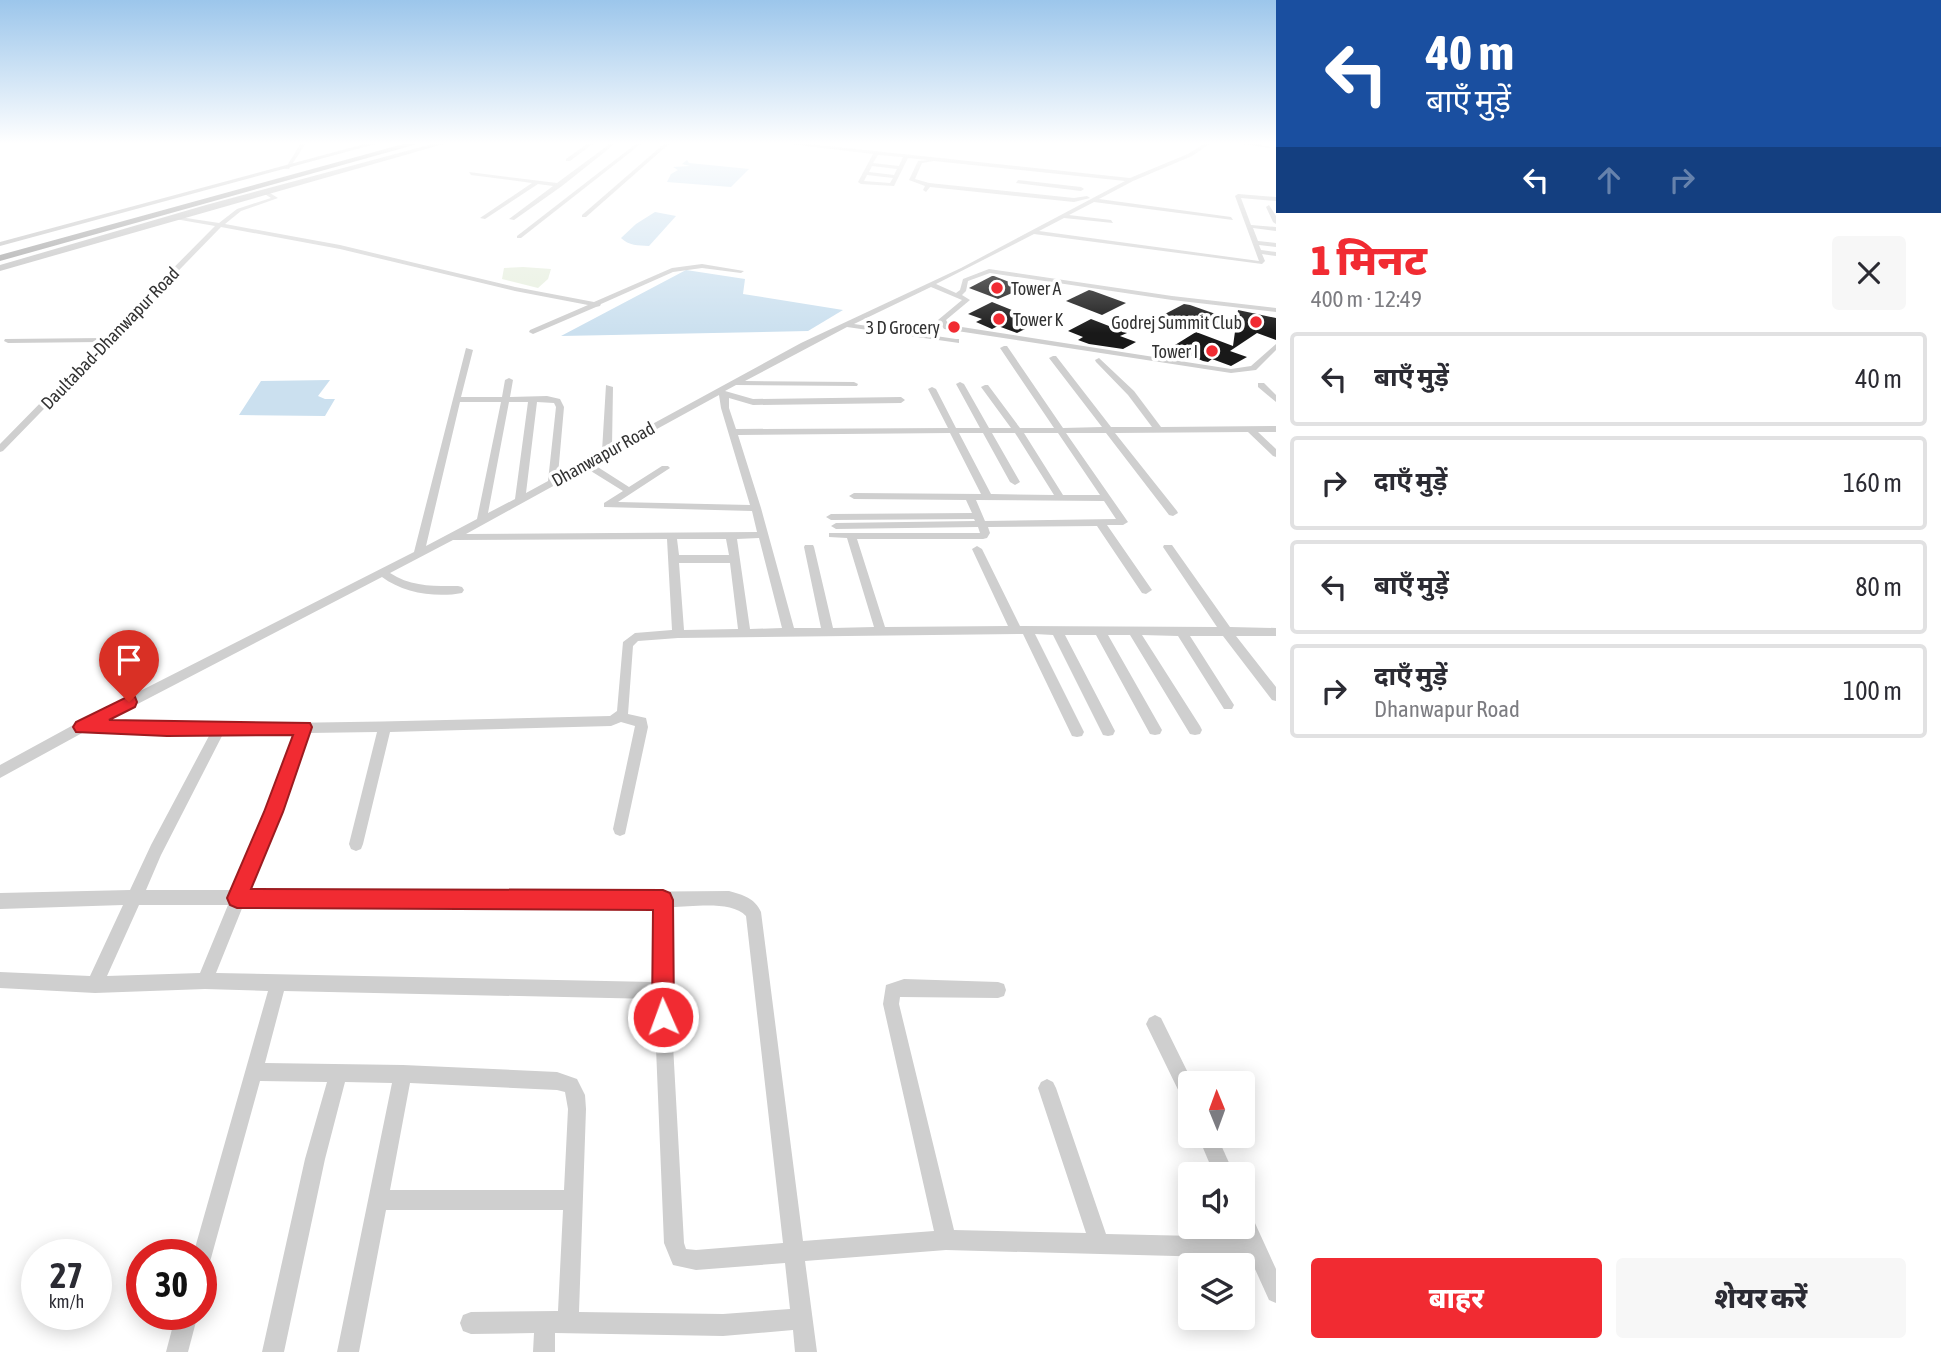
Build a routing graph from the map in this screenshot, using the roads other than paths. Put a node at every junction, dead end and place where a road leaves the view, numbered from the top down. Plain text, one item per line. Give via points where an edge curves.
1 (152, 206) edge
2 (159, 206) edge
3 (188, 206) edge
4 (204, 206) edge
5 (214, 206) edge
6 (251, 206) edge
7 (501, 206) edge
8 (531, 206) edge
9 (559, 206) edge
10 (595, 206) edge
11 (1075, 206) edge
12 (1150, 206) edge
13 (1240, 206) edge
14 (1273, 207) edge
15 (179, 216) junction
16 (584, 216) dead end
17 (1064, 216) junction
18 (483, 218) dead end
19 (512, 219) dead end
20 (1231, 219) dead end
21 (1111, 222) dead end
22 (1276, 222) edge
23 (220, 225) junction
24 (1248, 226) junction
25 (1276, 229) edge
26 (1033, 232) junction
27 (519, 237) dead end
28 (1253, 238) junction
29 (1276, 238) edge
30 (1165, 240) dead end
31 (1196, 244) dead end
32 (1276, 245) edge
33 (69, 246) junction
34 (1226, 247) dead end
35 (0, 248) edge
36 (1167, 250) junction
37 (1276, 254) edge
38 (1199, 255) junction
39 (1260, 255) junction
40 (0, 258) edge
41 (1230, 259) junction
42 (1276, 260) edge
43 (0, 266) edge
44 (741, 271) dead end
45 (927, 285) junction
46 (957, 296) junction
47 (598, 305) junction
48 (1276, 312) edge
49 (846, 324) junction
50 (533, 332) dead end
51 (108, 340) junction
52 (8, 341) dead end
53 (956, 341) dead end
54 (1004, 348) dead end
55 (1275, 348) edge
56 (469, 350) dead end
57 (1053, 358) dead end
58 (1099, 360) dead end
59 (509, 380) dead end
60 (733, 383) junction
61 (854, 384) dead end
62 (960, 384) dead end
63 (1261, 385) dead end
64 (609, 387) dead end
65 (985, 387) dead end
66 (932, 389) dead end
67 (722, 393) junction
68 (533, 399) junction
69 (1276, 399) edge
70 (456, 400) junction
71 (506, 400) junction
72 (901, 400) dead end
73 (1016, 428) junction
74 (1060, 428) junction
75 (1249, 428) junction
76 (952, 429) junction
77 (985, 429) junction
78 (1276, 429) edge
79 (1107, 430) junction
80 (1160, 431) junction
81 (732, 432) junction
82 (0, 449) edge
83 (607, 452) junction
84 (1276, 454) edge
85 (586, 464) junction
86 (666, 468) dead end
87 (553, 482) junction
88 (1015, 482) dead end
89 (628, 490) junction
90 (854, 496) dead end
91 (970, 497) junction
92 (1060, 497) junction
93 (988, 498) junction
94 (1106, 498) junction
95 (520, 501) junction
96 (756, 508) junction
97 (1173, 513) dead end
98 (482, 521) junction
99 (979, 521) junction
100 (1100, 523) junction
101 (672, 535) junction
102 (731, 535) junction
103 (763, 535) junction
104 (851, 536) junction
105 (452, 537) junction
106 (809, 547) dead end
107 (1168, 547) dead end
108 (977, 549) dead end
109 (419, 552) junction
110 (674, 559) junction
111 (734, 559) junction
112 (382, 572) junction
113 (458, 590) dead end
114 (1146, 590) dead end
115 (1099, 630) junction
116 (1021, 631) junction
117 (1057, 631) junction
118 (1133, 631) junction
119 (881, 632) junction
120 (1182, 632) junction
121 (1226, 632) junction
122 (789, 633) junction
123 (828, 633) junction
124 (678, 634) junction
125 (745, 634) junction
126 (1275, 634) edge
127 (1276, 696) edge
128 (1228, 705) dead end
129 (621, 717) junction
130 (82, 727) junction
131 (304, 727) junction
132 (385, 727) junction
133 (219, 729) junction
134 (1108, 730) dead end
135 (1155, 730) dead end
136 (1195, 730) dead end
137 (1077, 732) dead end
138 (0, 772) edge
139 (620, 829) dead end
140 (356, 845) dead end
141 (137, 895) junction
142 (237, 898) junction
143 (663, 900) junction
144 (0, 901) edge
145 (0, 980) edge
146 (205, 981) junction
147 (278, 983) junction
148 (95, 985) junction
149 (998, 990) dead end
150 (662, 991) junction
151 (1155, 1024) dead end
152 (1178, 1071) edge
153 (252, 1072) junction
154 (338, 1074) junction
155 (403, 1074) junction
156 (1047, 1088) dead end
157 (377, 1200) junction
158 (573, 1200) junction
159 (207, 1239) edge
160 (1252, 1239) edge
161 (946, 1240) junction
162 (1099, 1243) junction
163 (1256, 1248) junction
164 (792, 1253) junction
165 (1276, 1293) edge
166 (801, 1319) junction
167 (568, 1322) junction
168 (471, 1323) dead end
169 (545, 1323) junction
170 (183, 1330) edge
171 (177, 1352) edge
172 (273, 1352) edge
173 (348, 1352) edge
174 (544, 1352) edge
175 (806, 1352) edge

1 - 35 main road
2 - 35 highway
3 - 40 highway
4 - 33 main road
5 - 15 street
6 - 23 street, Daultabad-Dhanwapur Road
7 - 18 street
8 - 19 street
9 - 27 street
10 - 16 street
11 - 17 street, Dhanwapur Road
12 - 20 street
13 - 24 street
14 - 22 street
15 - 23 street
15 - 33 street
17 - 21 street
17 - 26 street, Dhanwapur Road
23 - 47 street
23 - 51 street, Daultabad-Dhanwapur Road
24 - 25 street
24 - 28 street
26 - 36 street
26 - 45 street, Dhanwapur Road
28 - 29 street
28 - 32 street
28 - 39 street
30 - 36 street
31 - 38 street
33 - 43 main road
34 - 41 street
36 - 38 street
37 - 39 street
38 - 41 street
39 - 41 street via 1260,263
39 - 42 street
44 - 47 street via 702,266 671,270
45 - 46 street
45 - 49 street, Dhanwapur Road
46 - 48 street via 965,280 989,271
46 - 55 street via 967,303 942,320 958,330 1231,371 1253,368
47 - 50 street
49 - 53 street
49 - 60 street, Dhanwapur Road
51 - 52 street
51 - 82 street, Daultabad-Dhanwapur Road
54 - 74 street
56 - 70 street
57 - 79 street
58 - 80 street
59 - 71 street
60 - 61 street
60 - 67 street, Dhanwapur Road
62 - 77 street
63 - 69 street
64 - 83 street
65 - 73 street
66 - 76 street
67 - 72 street via 752,402
67 - 81 street
67 - 83 street, Dhanwapur Road
68 - 71 street
68 - 87 street via 559,403
68 - 95 street
70 - 71 street
70 - 109 street
71 - 98 street
73 - 74 street
73 - 77 street
73 - 92 street
74 - 79 street
74 - 94 street
75 - 78 street
75 - 80 street
75 - 84 street
76 - 77 street
76 - 81 street
76 - 93 street
77 - 88 street
79 - 80 street
79 - 97 street
81 - 96 street
83 - 85 street, Dhanwapur Road
85 - 87 street, Dhanwapur Road
85 - 89 street
86 - 89 street
87 - 95 street, Dhanwapur Road
89 - 96 street via 607,505
90 - 91 street
91 - 93 street
91 - 99 street
92 - 93 street
92 - 94 street
94 - 100 street via 1123,522
95 - 98 street, Dhanwapur Road
96 - 103 street
98 - 105 street, Dhanwapur Road
99 - 100 street
99 - 104 street via 983,536
99 - 104 street via 833,526
100 - 114 street
101 - 102 street
101 - 105 street
101 - 110 street
102 - 103 street
102 - 111 street
103 - 122 street
104 - 119 street
105 - 109 street, Dhanwapur Road
106 - 123 street
107 - 121 street
108 - 116 street
109 - 112 street, Dhanwapur Road
110 - 111 street
110 - 124 street
111 - 125 street
112 - 113 street via 408,587
112 - 130 street, Dhanwapur Road
115 - 117 street
115 - 118 street
115 - 135 street
116 - 117 street
116 - 119 street
116 - 137 street
117 - 134 street
118 - 120 street
118 - 136 street
119 - 123 street
120 - 121 street
120 - 128 street
121 - 126 street
121 - 127 street
122 - 123 street
122 - 125 street
124 - 125 street
124 - 129 street via 629,640
129 - 132 street via 597,723
129 - 139 street via 636,719 642,727
130 - 133 street
130 - 138 street, Dhanwapur Road
131 - 132 street
131 - 133 street
131 - 142 street
132 - 140 street
133 - 141 street
141 - 142 street
141 - 144 street
141 - 148 street
142 - 143 street
142 - 146 street
143 - 150 street
143 - 164 street via 729,899 744,903 753,912
145 - 148 street
146 - 147 street
146 - 148 street
147 - 150 street
147 - 153 street
149 - 161 street via 904,987 892,992 891,1004
150 - 164 street via 674,1243 680,1258
151 - 152 street
153 - 154 street
153 - 159 street
154 - 155 street
154 - 172 street
155 - 157 street
155 - 158 street via 571,1085 577,1109
156 - 162 street
157 - 158 street
157 - 173 street
158 - 167 street
160 - 163 street
161 - 162 street
161 - 164 street
162 - 163 street
163 - 165 street
164 - 166 street
166 - 167 street via 723,1325
166 - 175 street
167 - 169 street
168 - 169 street
169 - 174 street
170 - 171 street

